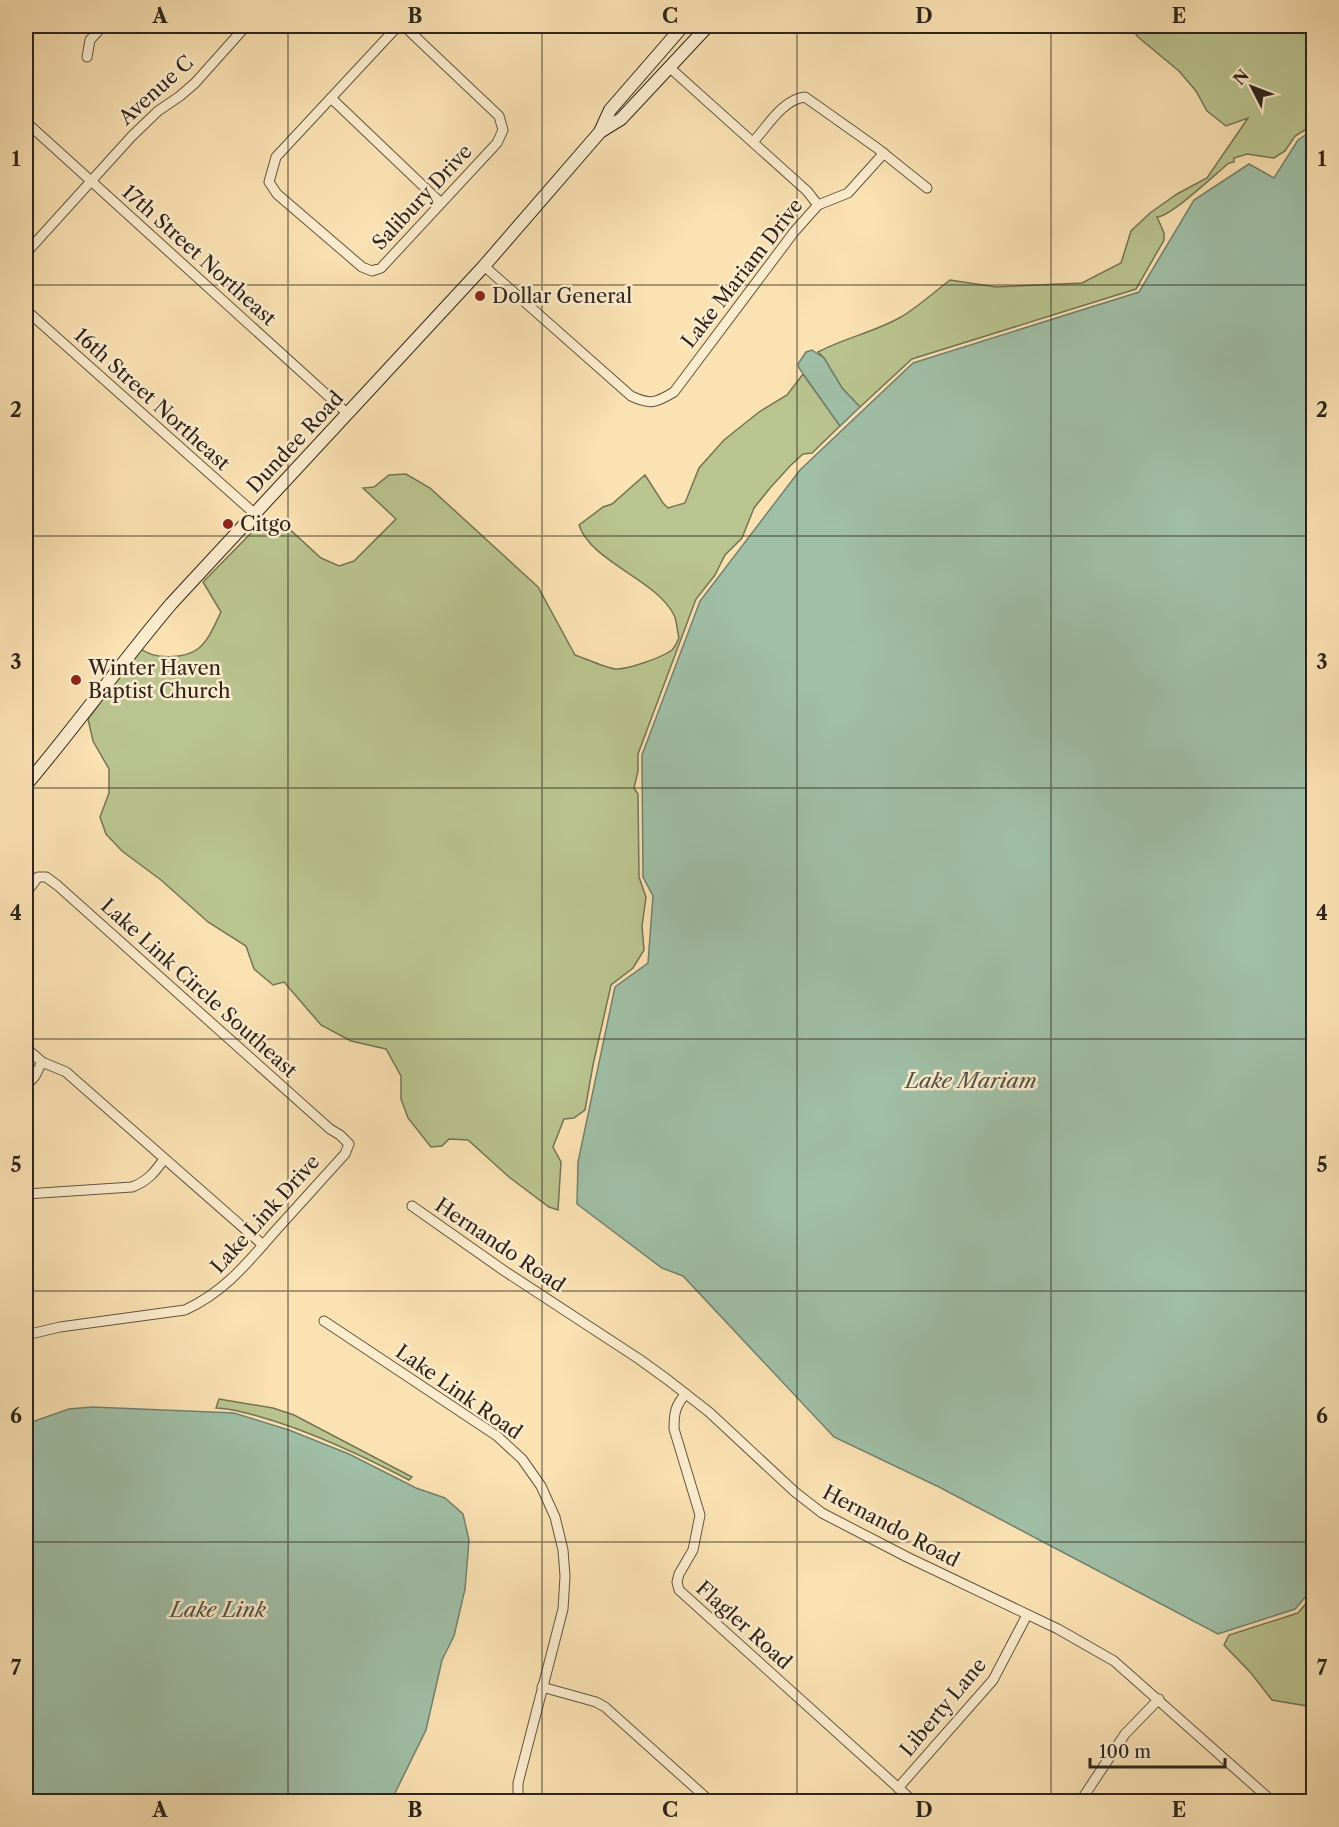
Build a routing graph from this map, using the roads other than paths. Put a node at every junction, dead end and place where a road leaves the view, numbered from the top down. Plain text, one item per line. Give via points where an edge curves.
1 (103, 26) edge
2 (246, 26) edge
3 (398, 26) edge
4 (404, 26) edge
5 (683, 26) edge
6 (708, 26) edge
7 (87, 57) dead end
8 (669, 68) junction
9 (330, 98) junction
10 (26, 122) edge
11 (600, 132) junction
12 (753, 142) junction
13 (884, 153) junction
14 (91, 182) junction
15 (927, 188) dead end
16 (441, 203) junction
17 (818, 204) junction
18 (26, 254) edge
19 (484, 266) junction
20 (26, 310) edge
21 (348, 414) junction
22 (255, 514) junction
23 (26, 785) edge
24 (26, 893) edge
25 (26, 1048) edge
26 (42, 1062) junction
27 (26, 1086) edge
28 (349, 1144) joint
29 (164, 1159) junction
30 (26, 1194) edge
31 (412, 1206) dead end
32 (263, 1245) junction
33 (324, 1321) dead end
34 (26, 1335) edge
35 (686, 1394) junction
36 (1027, 1615) junction
37 (542, 1687) junction
38 (1159, 1699) junction
39 (898, 1788) junction
40 (522, 1802) edge
41 (711, 1802) edge
42 (914, 1802) edge
43 (1080, 1802) edge
44 (1273, 1802) edge

1 - 7 street via 90,40
2 - 14 street, Avenue C via 195,83 148,120
3 - 9 street, Salibury Drive
4 - 16 street, Salibury Drive via 499,116 503,130 497,142
5 - 11 main road, Dundee Road via 610,110
6 - 8 main road, Dundee Road
8 - 11 main road, Dundee Road via 621,119
8 - 12 street, Lake Mariam Drive
9 - 16 street
9 - 16 street, Salibury Drive via 276,157 269,182 277,194 362,267 372,271 381,268
10 - 14 street, 17th Street Northeast
11 - 19 main road, Dundee Road
12 - 13 street via 785,106 805,97
12 - 17 street, Lake Mariam Drive
13 - 15 street
13 - 17 street via 848,193
14 - 18 street, Avenue C
14 - 21 street, 17th Street Northeast
17 - 19 street, Lake Mariam Drive via 772,258 674,392 646,403 631,396
19 - 21 main road, Dundee Road
20 - 22 street, 16th Street Northeast
21 - 22 main road, Dundee Road
22 - 23 main road, Dundee Road via 131,651
24 - 28 street, Lake Link Circle Southeast via 38,877 46,877 57,885
25 - 26 street
26 - 27 street
26 - 29 street via 66,1071
28 - 32 street, Lake Link Drive via 345,1154
29 - 30 street via 152,1176 132,1187
29 - 32 street
31 - 35 street, Hernando Road
32 - 34 street, Lake Link Drive via 220,1290 185,1310
33 - 37 street, Lake Link Road via 497,1436 522,1459 541,1486 555,1517 566,1576 563,1609
35 - 36 street, Hernando Road via 822,1513
35 - 39 street, Flagler Road via 678,1402 674,1429 700,1515 693,1550 679,1574 679,1590
36 - 38 street, Hernando Road via 1106,1656
36 - 39 street, Liberty Lane via 993,1680
37 - 40 street, Lake Link Road via 519,1777 518,1797
37 - 41 street via 605,1707
38 - 43 street via 1125,1734
38 - 44 street, Hernando Road
39 - 42 street, Flagler Road

